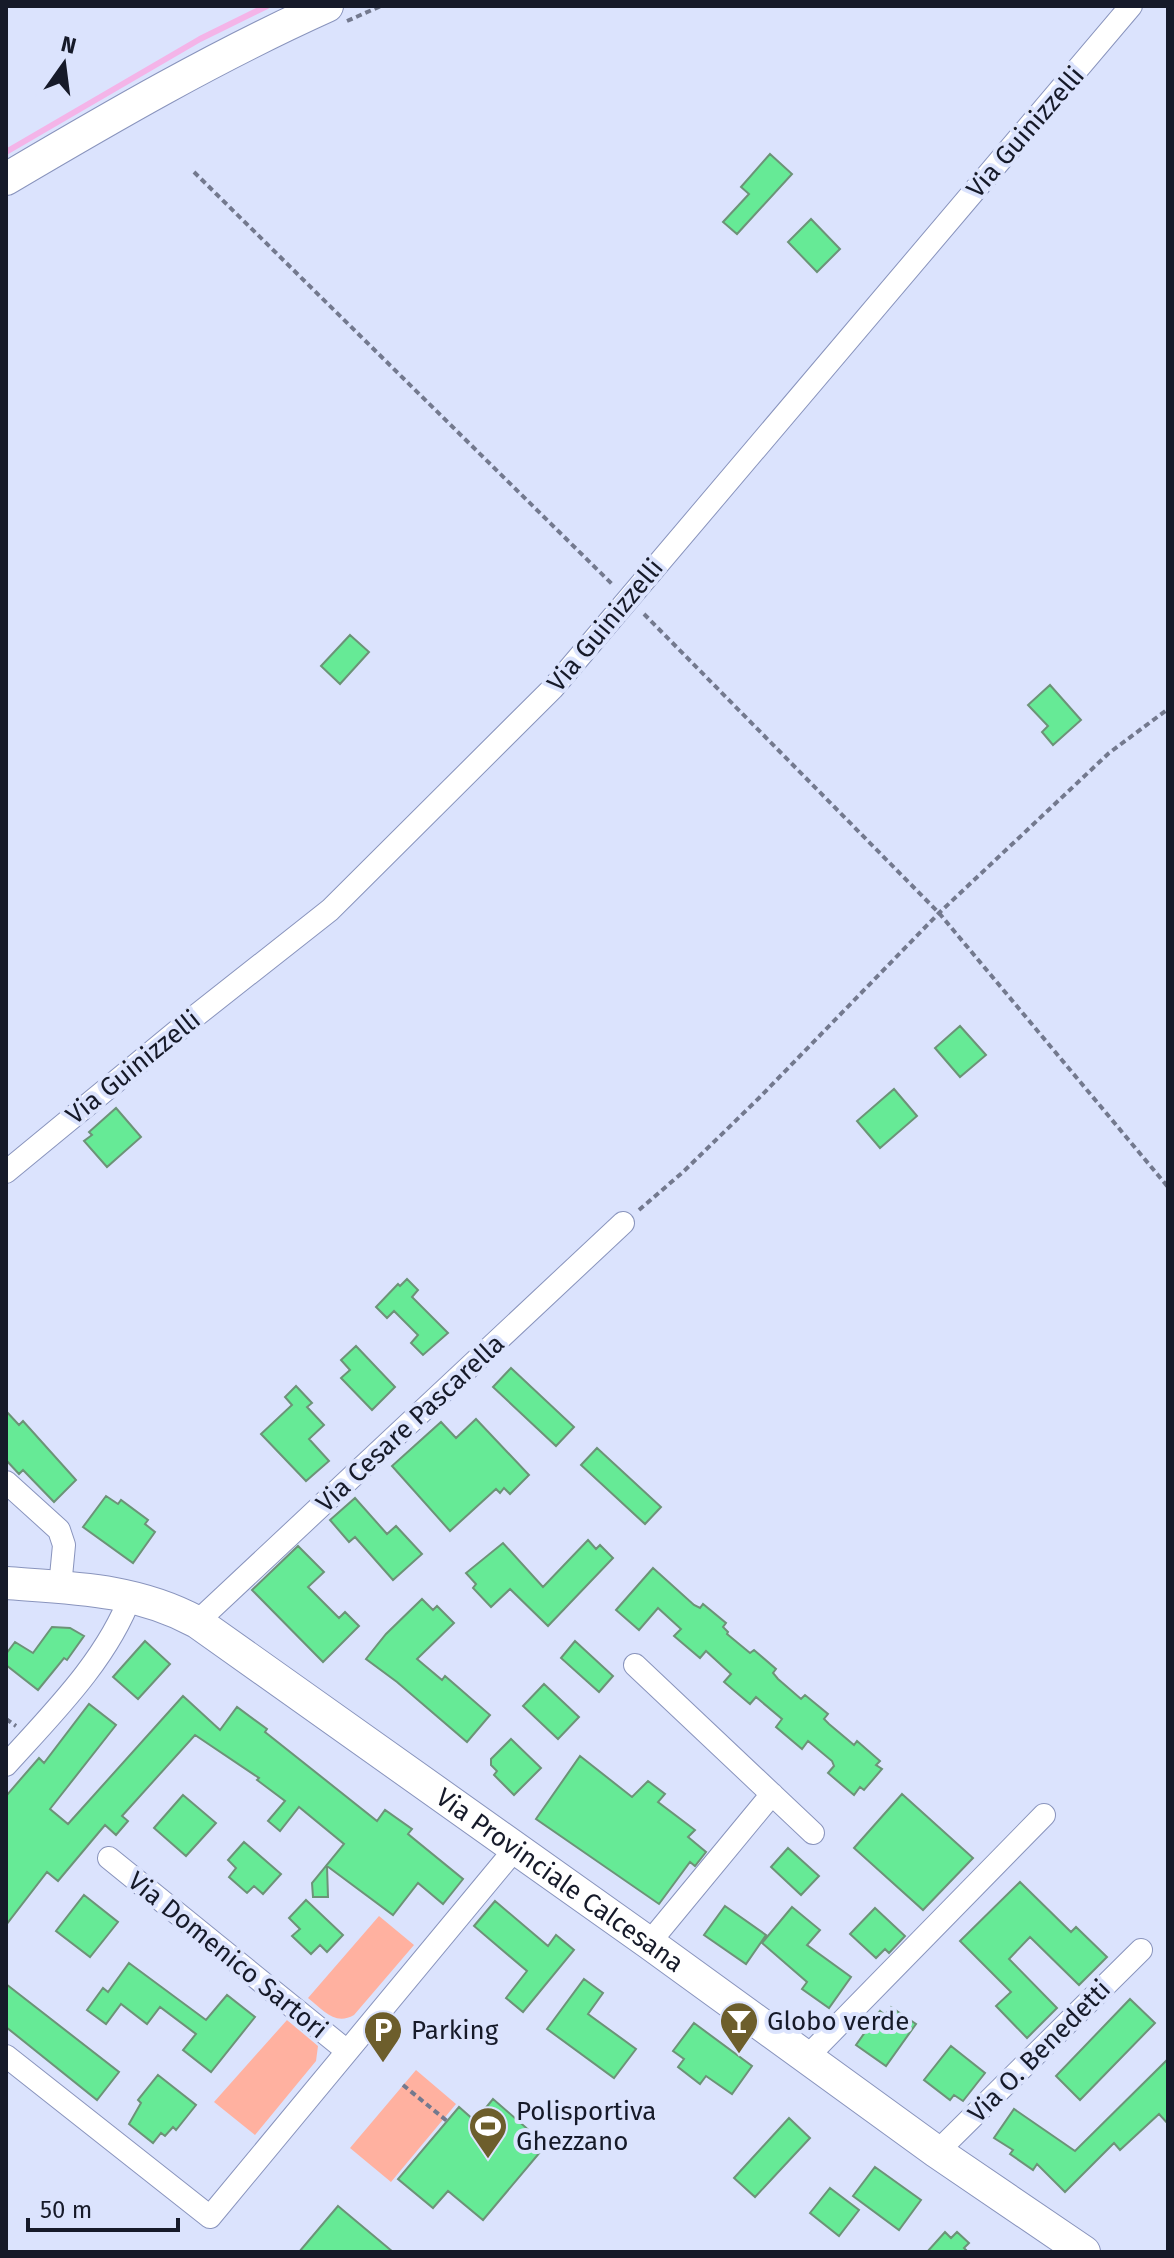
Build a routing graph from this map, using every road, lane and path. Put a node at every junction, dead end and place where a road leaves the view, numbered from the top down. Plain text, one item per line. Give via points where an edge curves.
1 (327, 6) edge
2 (1131, 6) edge
3 (194, 172) dead end
4 (6, 179) edge
5 (628, 599) junction
6 (1168, 709) edge
7 (939, 913) junction
8 (6, 1172) edge
9 (1168, 1187) edge
10 (623, 1223) joint
11 (6, 1482) edge
12 (6, 1583) edge
13 (60, 1587) junction
14 (131, 1595) junction
15 (197, 1622) junction
16 (635, 1665) dead end
17 (6, 1765) edge
18 (772, 1794) junction
19 (1044, 1815) dead end
20 (813, 1833) dead end
21 (515, 1849) junction
22 (109, 1858) dead end
23 (649, 1943) junction
24 (1141, 1950) dead end
25 (347, 2051) junction
26 (6, 2056) edge
27 (806, 2058) junction
28 (403, 2085) dead end
29 (447, 2121) dead end
30 (937, 2152) junction
31 (1084, 2252) edge

1 - 4 main road via 257,37
2 - 5 street, Via Guinizzelli
3 - 5 path
5 - 7 path
5 - 8 street, Via Guinizzelli via 553,688 330,910
6 - 7 path via 1109,753
7 - 9 path
7 - 10 path via 749,1108
10 - 15 street, Via Cesare Pascarella
11 - 13 street via 59,1530 64,1545
12 - 13 main road, Via Provinciale Calcesana
13 - 14 main road, Via Provinciale Calcesana
14 - 15 main road, Via Provinciale Calcesana
14 - 17 street via 109,1640 80,1680
15 - 21 main road, Via Provinciale Calcesana
16 - 18 street
18 - 20 street
18 - 23 street
19 - 27 street
21 - 23 main road, Via Provinciale Calcesana
21 - 25 street, Via Domenico Sartori
22 - 25 street, Via Domenico Sartori
23 - 27 main road, Via Provinciale Calcesana
24 - 30 street, Via O. Benedetti
25 - 26 street, Via Domenico Sartori via 210,2217
27 - 30 main road, Via Provinciale Calcesana
28 - 29 path
30 - 31 main road, Via Provinciale Calcesana

